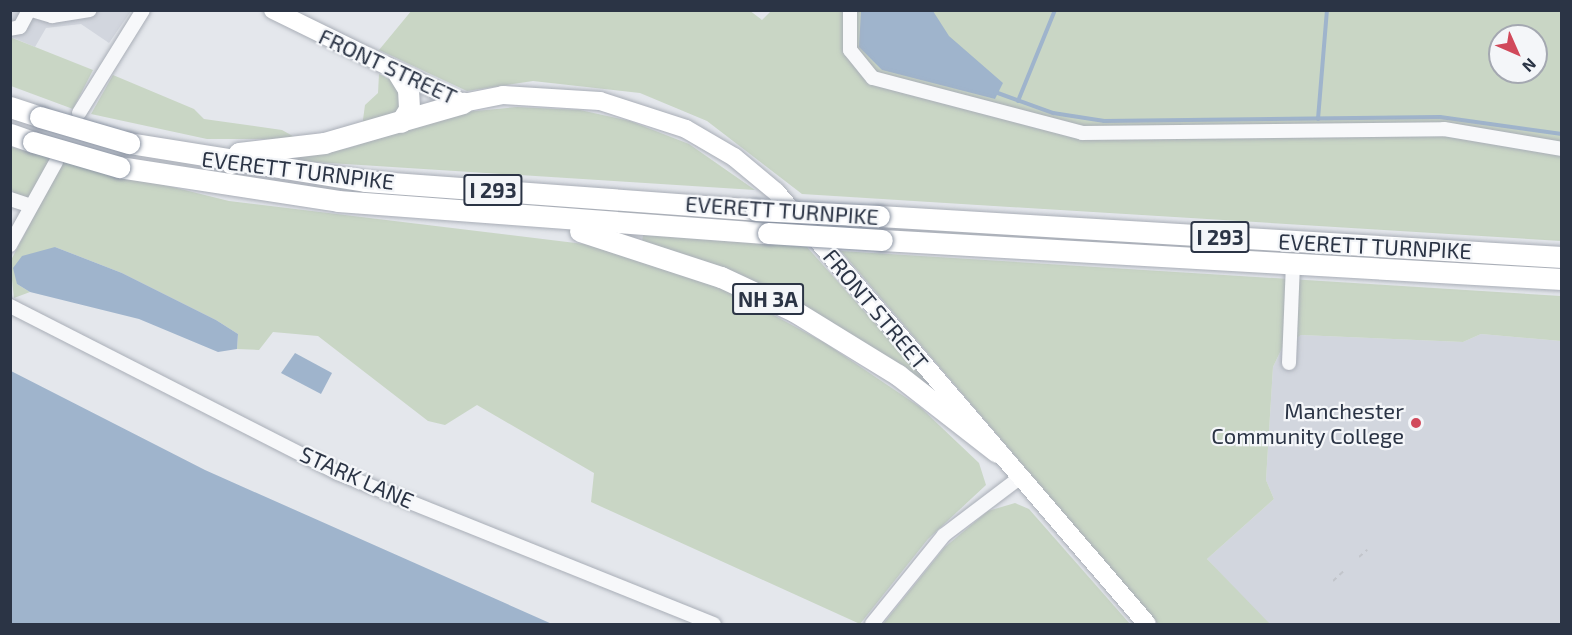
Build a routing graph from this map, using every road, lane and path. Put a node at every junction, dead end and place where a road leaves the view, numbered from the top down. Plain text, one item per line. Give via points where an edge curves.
1 (30, 10) edge
2 (90, 10) edge
3 (143, 10) edge
4 (273, 10) edge
5 (850, 10) edge
6 (10, 29) edge
7 (398, 73) junction
8 (463, 103) junction
9 (10, 107) edge
10 (79, 113) dead end
11 (401, 122) junction
12 (10, 134) edge
13 (1562, 149) edge
14 (56, 162) dead end
15 (231, 163) junction
16 (10, 198) edge
17 (31, 206) junction
18 (506, 216) junction
19 (10, 245) edge
20 (1562, 257) edge
21 (1293, 262) junction
22 (1562, 279) edge
23 (10, 306) edge
24 (1289, 363) dead end
25 (997, 452) junction
26 (1018, 479) junction
27 (1367, 550) dead end
28 (1359, 557) dead end
29 (1345, 570) dead end
30 (1333, 581) dead end
31 (714, 624) edge
32 (872, 624) edge
33 (1147, 624) edge

1 - 2 street via 52,16
1 - 6 street via 20,27
3 - 10 street
4 - 7 main road, FRONT STREET
5 - 13 street via 849,50 873,78 1082,133 1444,129
7 - 8 main road, FRONT STREET
7 - 11 highway via 408,89 409,109
8 - 11 highway, NH 3A
8 - 25 main road, FRONT STREET / NH 3A via 503,95 600,101 686,129 735,157 776,192
9 - 15 highway, EVERETT TURNPIKE / I 293, bridge via 129,143
11 - 15 highway, NH 3A via 324,143 239,153
12 - 18 highway, EVERETT TURNPIKE / I 293, bridge via 119,167 284,195
14 - 17 street
15 - 20 highway, EVERETT TURNPIKE / I 293, bridge via 365,181 756,210
16 - 17 street
17 - 19 street
18 - 21 highway, EVERETT TURNPIKE / I 293, bridge
18 - 25 highway, NH 3A via 604,236 767,298 898,375
21 - 22 highway, EVERETT TURNPIKE / I 293
21 - 24 street
23 - 31 street, STARK LANE via 339,473
25 - 26 main road, FRONT STREET / NH 3A
26 - 32 street via 944,535
26 - 33 main road, FRONT STREET / NH 3A
27 - 28 path
29 - 30 path

